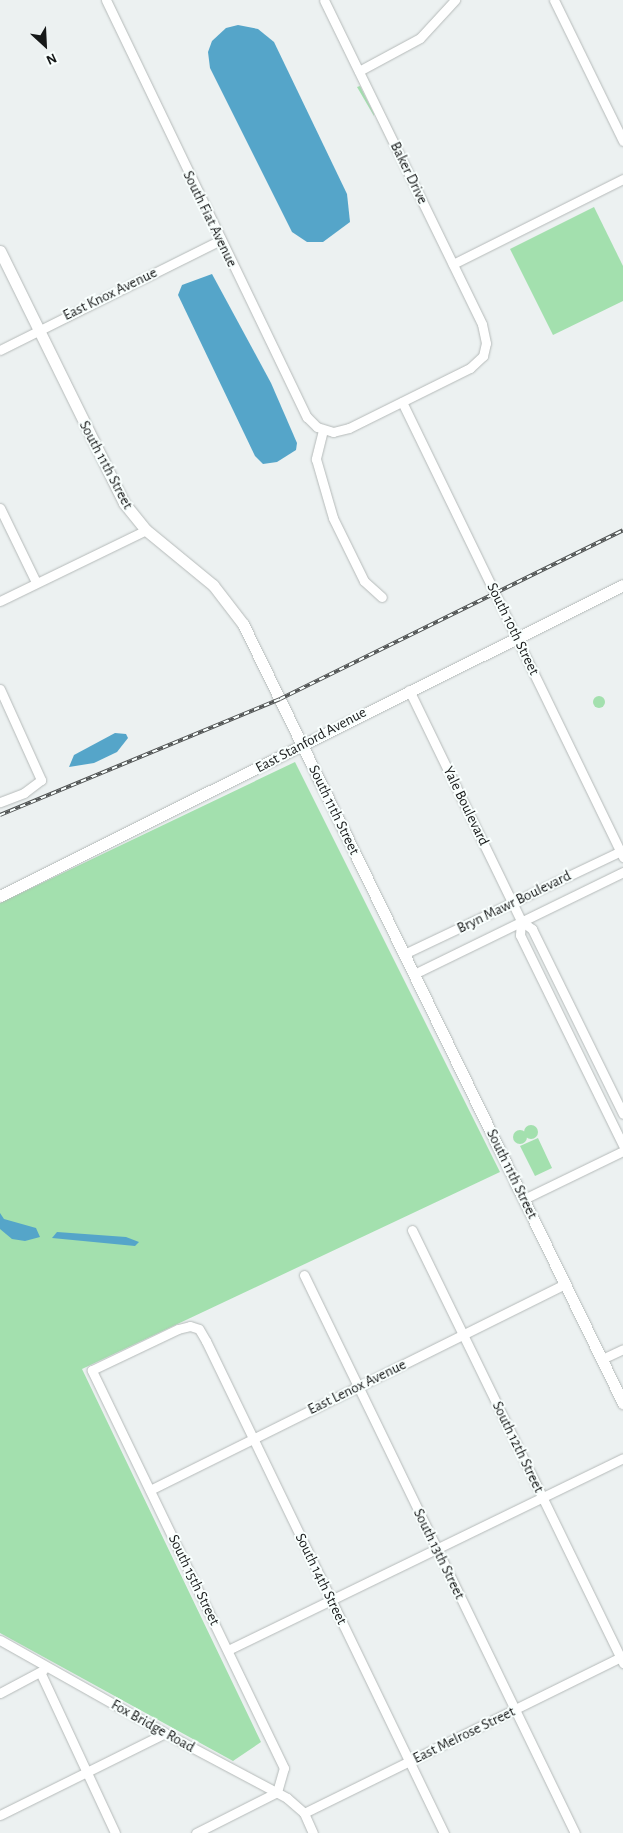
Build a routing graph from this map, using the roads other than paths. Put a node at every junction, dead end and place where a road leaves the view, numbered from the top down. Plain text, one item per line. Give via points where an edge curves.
1 (106, 0) edge
2 (324, 0) edge
3 (455, 0) edge
4 (554, 0) edge
5 (359, 71) junction
6 (623, 141) edge
7 (623, 179) edge
8 (221, 240) junction
9 (0, 250) edge
10 (453, 264) junction
11 (38, 329) junction
12 (0, 350) edge
13 (402, 402) junction
14 (323, 430) junction
15 (0, 508) edge
16 (146, 530) junction
17 (36, 582) junction
18 (622, 590) edge
19 (382, 597) dead end
20 (0, 601) edge
21 (517, 637) junction
22 (0, 690) edge
23 (409, 690) junction
24 (302, 744) junction
25 (0, 802) edge
26 (622, 853) edge
27 (623, 872) edge
28 (0, 896) edge
29 (512, 902) junction
30 (522, 921) junction
31 (404, 954) junction
32 (414, 974) junction
33 (623, 1114) edge
34 (623, 1145) edge
35 (623, 1151) edge
36 (524, 1199) junction
37 (412, 1230) dead end
38 (304, 1275) dead end
39 (565, 1284) junction
40 (462, 1335) junction
41 (623, 1349) edge
42 (602, 1359) junction
43 (92, 1370) joint
44 (358, 1387) junction
45 (623, 1403) edge
46 (252, 1439) junction
47 (623, 1458) edge
48 (150, 1490) junction
49 (542, 1496) junction
50 (436, 1547) junction
51 (331, 1600) junction
52 (0, 1640) edge
53 (228, 1650) junction
54 (622, 1659) edge
55 (46, 1666) junction
56 (41, 1674) junction
57 (0, 1693) edge
58 (516, 1709) junction
59 (165, 1733) junction
60 (409, 1762) junction
61 (87, 1772) junction
62 (277, 1792) junction
63 (304, 1813) junction
64 (0, 1815) edge
65 (115, 1833) edge
66 (196, 1833) edge
67 (313, 1833) edge
68 (444, 1833) edge
69 (575, 1833) edge

1 - 8 street, South Fiat Avenue
2 - 5 street, Baker Drive
3 - 5 street via 420,38
4 - 6 street
5 - 10 street, Baker Drive
7 - 10 street
8 - 11 street, East Knox Avenue
8 - 14 street, South Fiat Avenue via 307,417
9 - 11 street, South 11th Street
10 - 13 street, Baker Drive via 483,328 485,349 479,362 470,368
11 - 12 street, East Knox Avenue
11 - 16 street, South 11th Street via 118,493
13 - 14 street via 345,429
13 - 21 street, South 10th Street
14 - 19 street via 316,459 333,518 364,581
15 - 17 street
16 - 17 street
16 - 24 street, South 11th Street via 213,585 233,608
17 - 20 street
18 - 21 street, East Stanford Avenue
21 - 23 street, East Stanford Avenue
21 - 26 street, South 10th Street
22 - 25 street via 40,774 39,785
23 - 24 street, East Stanford Avenue
23 - 29 street, Yale Boulevard
24 - 28 street, East Stanford Avenue
24 - 31 street, South 11th Street
26 - 29 street, Bryn Mawr Boulevard
27 - 30 street, Bryn Mawr Boulevard
29 - 30 street, Yale Boulevard
29 - 31 street, Bryn Mawr Boulevard
30 - 32 street, Bryn Mawr Boulevard
30 - 33 street, Yale Boulevard via 532,929
30 - 34 street, Yale Boulevard via 520,934
31 - 32 street, South 11th Street
32 - 36 street, South 11th Street
35 - 36 street
36 - 39 street, South 11th Street
37 - 40 street, South 12th Street
38 - 44 street, South 13th Street
39 - 40 street, East Lenox Avenue
39 - 42 street, South 11th Street
40 - 44 street, East Lenox Avenue
40 - 49 street, South 12th Street
41 - 42 street
42 - 45 street, South 11th Street
43 - 46 street, South 14th Street via 178,1329 196,1327 206,1341
43 - 48 street, South 15th Street
44 - 46 street, East Lenox Avenue
44 - 50 street, South 13th Street
46 - 48 street, East Lenox Avenue
46 - 51 street, South 14th Street
47 - 49 street
48 - 53 street, South 15th Street
49 - 50 street
49 - 54 street, South 12th Street
50 - 51 street
50 - 58 street, South 13th Street
51 - 53 street
51 - 60 street, South 14th Street
52 - 55 street, Fox Bridge Road
53 - 62 street, South 15th Street via 280,1758 284,1774
54 - 58 street, East Melrose Street
55 - 56 street
55 - 59 street, Fox Bridge Road
56 - 57 street
56 - 61 street
58 - 60 street, East Melrose Street
58 - 69 street, South 13th Street
59 - 61 street
59 - 62 street, Fox Bridge Road
60 - 63 street, East Melrose Street
60 - 68 street, South 14th Street
61 - 64 street
61 - 65 street
62 - 63 street, Fox Bridge Road
62 - 66 street
63 - 67 street

